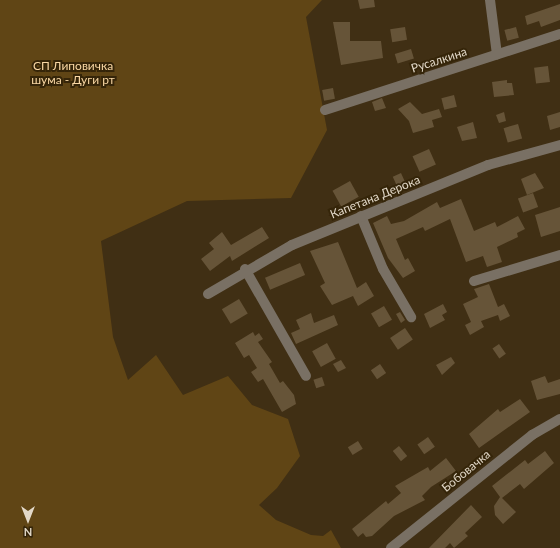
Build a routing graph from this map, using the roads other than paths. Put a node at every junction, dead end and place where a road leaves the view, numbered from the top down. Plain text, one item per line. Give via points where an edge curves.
1 (490, 0) edge
2 (560, 34) edge
3 (497, 55) junction
4 (325, 110) dead end
5 (560, 145) edge
6 (361, 216) junction
7 (560, 255) edge
8 (245, 269) junction
9 (474, 281) dead end
10 (208, 294) dead end
11 (411, 318) dead end
12 (306, 376) dead end
13 (560, 420) edge
14 (391, 548) edge

1 - 3 street
2 - 3 street, Русалкина
3 - 4 street, Русалкина
5 - 6 street, Капетана Дерока via 488,165
6 - 8 street, Капетана Дерока
6 - 11 street via 383,269
7 - 9 street
8 - 10 street, Капетана Дерока
8 - 12 street
13 - 14 street, Бобовачка via 532,434

